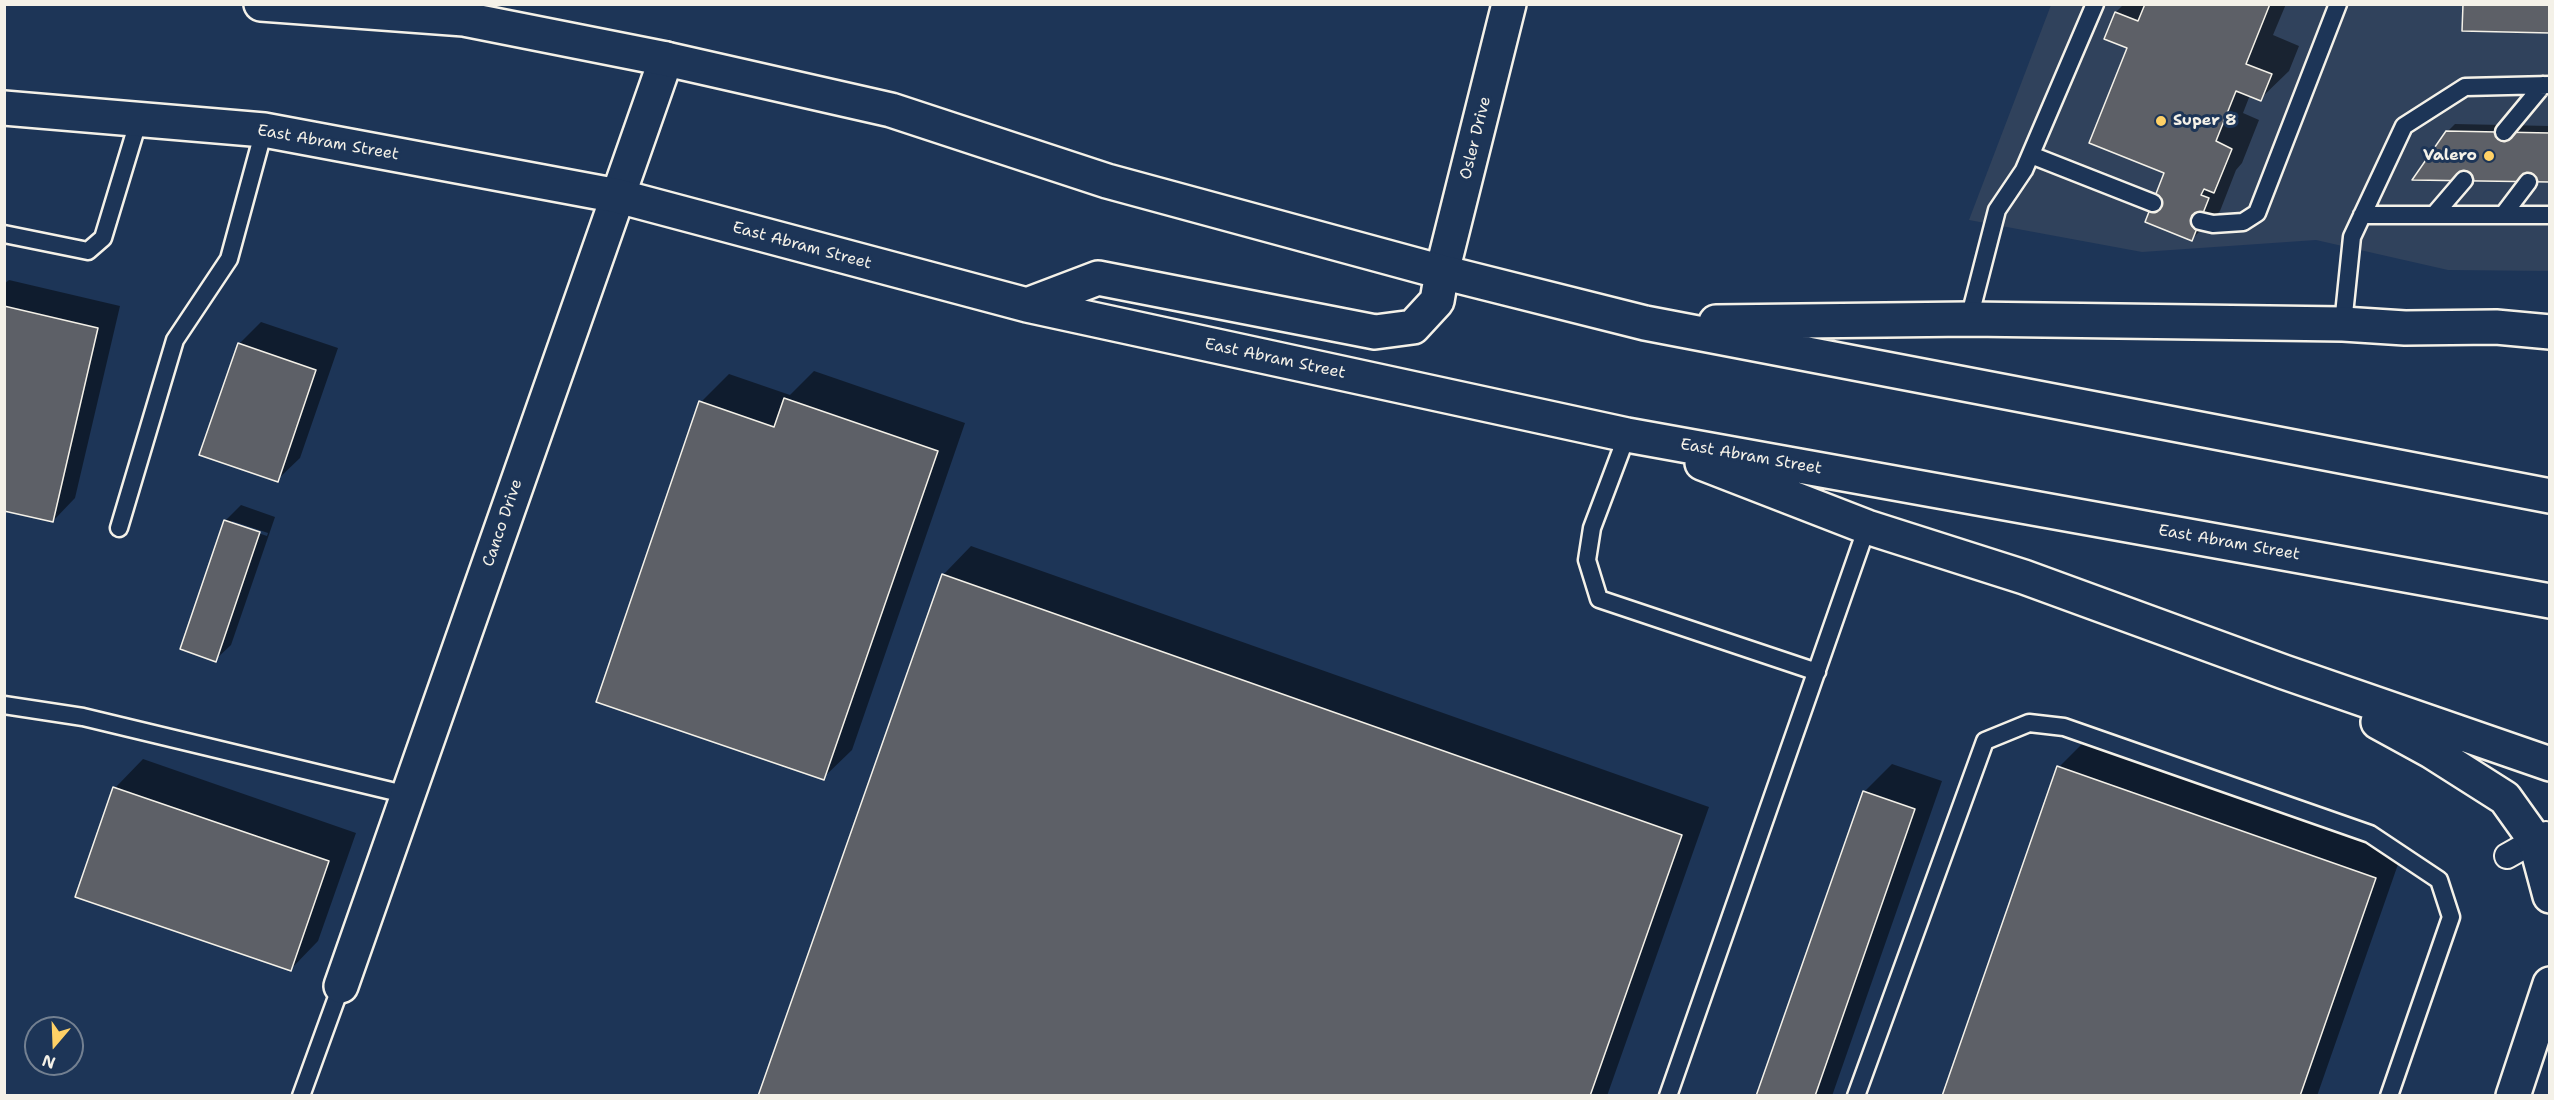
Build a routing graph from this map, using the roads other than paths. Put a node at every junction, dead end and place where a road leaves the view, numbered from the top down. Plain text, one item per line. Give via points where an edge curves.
1 (261, 4) edge
2 (1509, 4) edge
3 (2095, 4) edge
4 (2338, 4) edge
5 (666, 59) junction
6 (2546, 85) edge
7 (4, 108) edge
8 (139, 119) junction
9 (264, 130) junction
10 (2504, 132) dead end
11 (2031, 155) junction
12 (2463, 180) dead end
13 (2528, 182) dead end
14 (618, 196) junction
15 (2153, 203) dead end
16 (2362, 215) junction
17 (2434, 215) junction
18 (2503, 215) junction
19 (2550, 215) edge
20 (2200, 221) dead end
21 (4, 234) edge
22 (1442, 272) junction
23 (1027, 305) junction
24 (1969, 319) junction
25 (2550, 320) edge
26 (1645, 323) junction
27 (2343, 324) junction
28 (2496, 327) junction
29 (2550, 332) edge
30 (1627, 435) junction
31 (2550, 496) edge
32 (1867, 526) junction
33 (119, 528) dead end
34 (2550, 601) edge
35 (1817, 672) junction
36 (2284, 672) junction
37 (4, 705) edge
38 (2550, 764) edge
39 (408, 795) junction
40 (2540, 837) junction
41 (2507, 856) dead end
42 (2550, 896) edge
43 (2550, 958) edge
44 (340, 986) joint
45 (2548, 989) edge
46 (301, 1095) edge
47 (1668, 1095) edge
48 (1856, 1095) edge
49 (2389, 1095) edge
50 (2512, 1095) edge

1 - 5 main road via 464,19
2 - 22 main road, Osler Drive
3 - 11 lane
4 - 20 lane via 2257,213 2243,222
5 - 14 main road, Canco Drive
5 - 22 main road via 891,110 1107,181
6 - 10 lane
6 - 16 lane via 2465,87 2404,126
7 - 8 main road, East Abram Street
8 - 9 main road, East Abram Street
8 - 21 lane via 103,238 88,251
9 - 14 main road, East Abram Street
9 - 33 lane via 229,260 175,340
11 - 15 lane
11 - 24 lane via 1997,210
12 - 17 lane
13 - 18 lane
14 - 23 main road, East Abram Street
14 - 39 main road, Canco Drive
16 - 17 lane
16 - 27 lane via 2352,237
17 - 18 lane
18 - 19 lane
22 - 23 main road, Osler Drive via 1437,301 1413,327 1376,332 1098,278
22 - 26 main road
23 - 30 main road, East Abram Street
24 - 26 main road
24 - 27 main road
25 - 28 main road
26 - 31 main road
27 - 28 main road
28 - 29 main road
30 - 32 main road
30 - 34 main road, East Abram Street
30 - 35 lane via 1592,528 1587,560 1599,599
32 - 35 lane
32 - 36 main road via 2024,577
35 - 47 lane
36 - 38 main road
36 - 40 main road via 2431,750 2505,798
37 - 39 lane via 83,717
39 - 44 main road, Canco Drive
40 - 41 street
40 - 42 main road
43 - 45 main road
44 - 46 lane
45 - 50 main road
48 - 49 lane via 1985,741 2029,723 2064,727 2370,834 2439,880 2451,917

